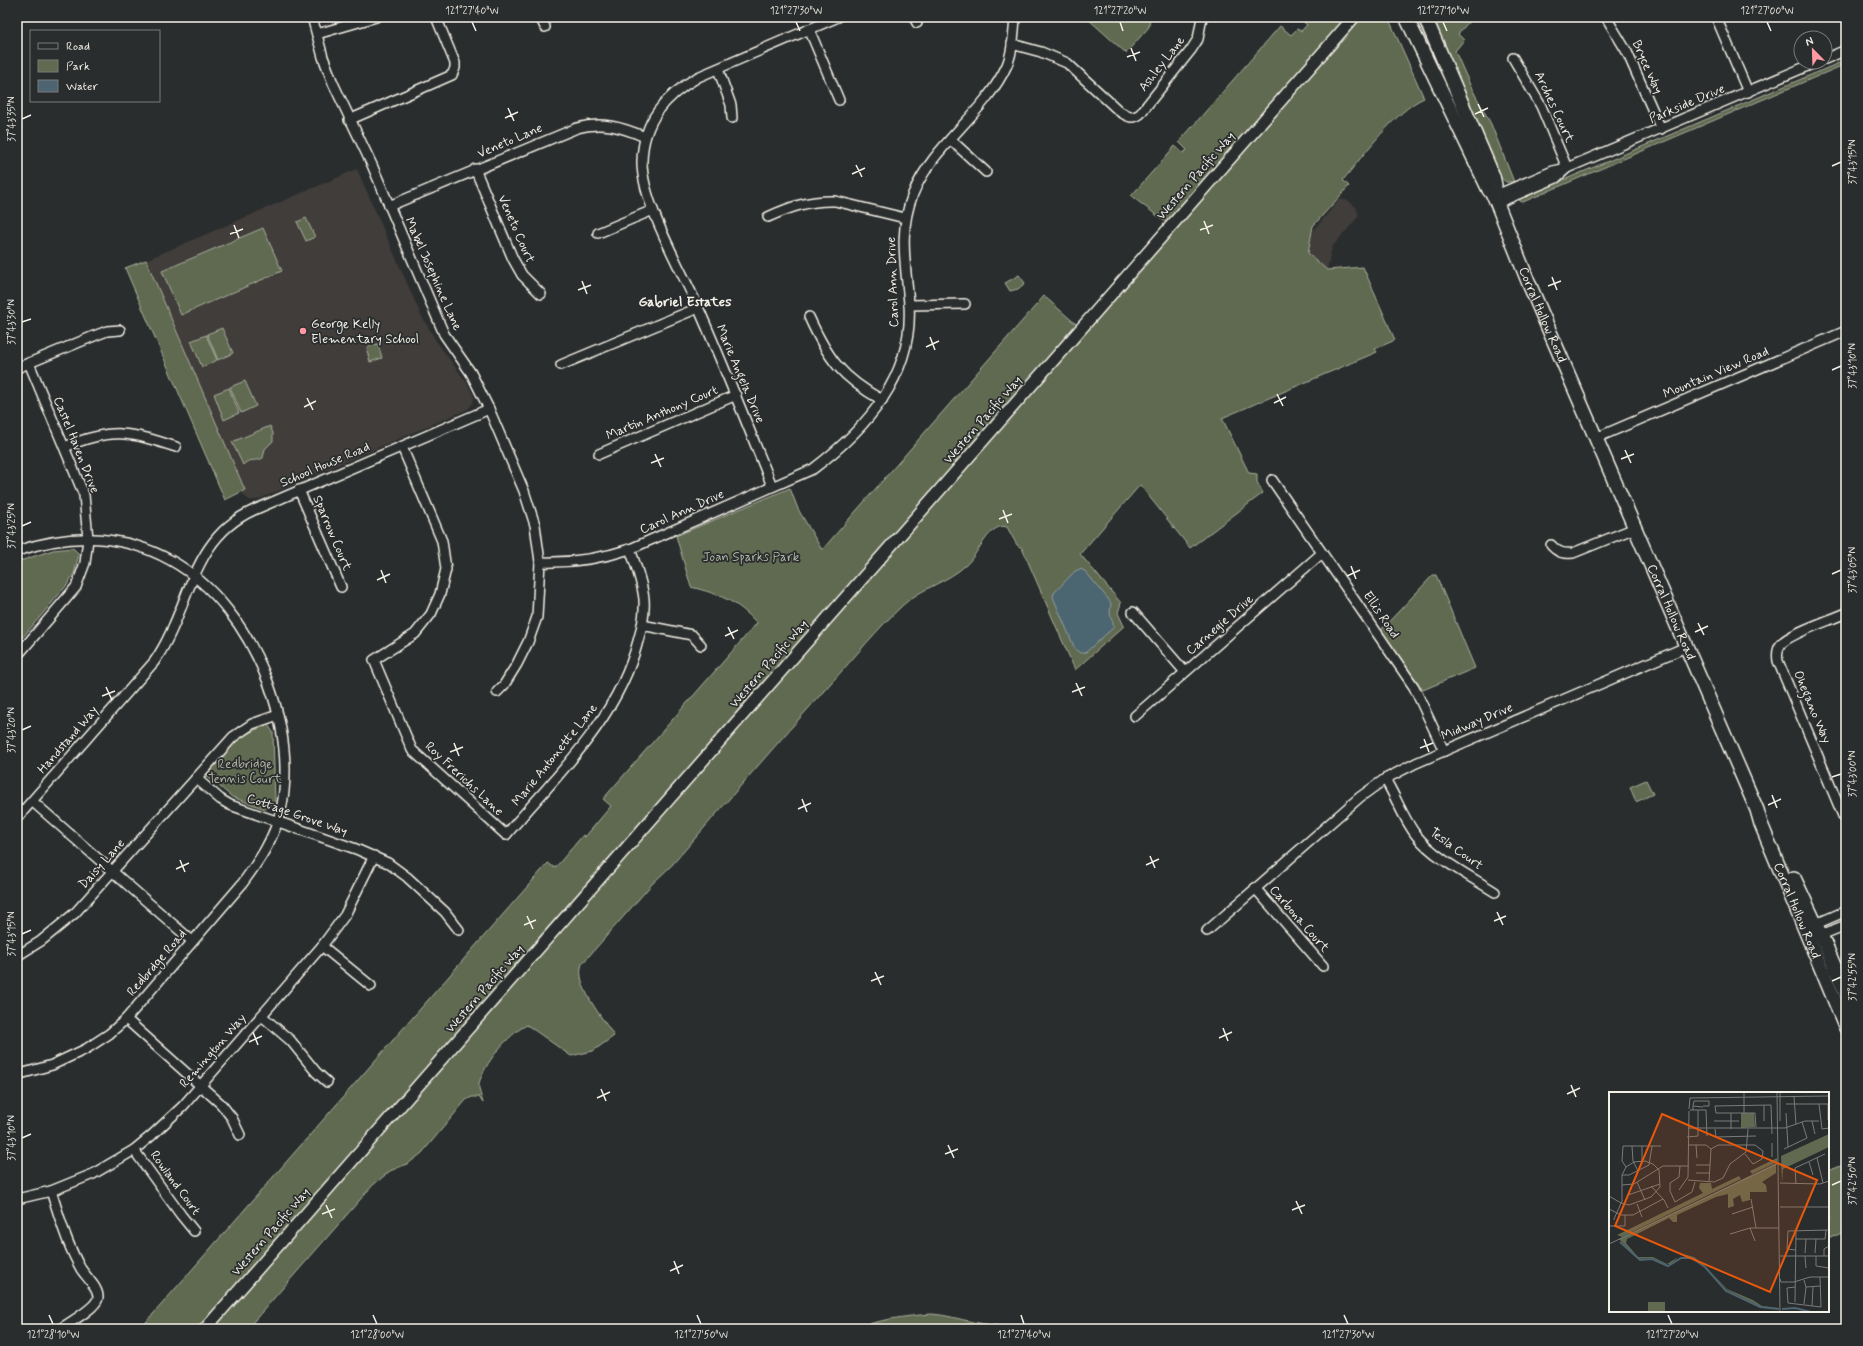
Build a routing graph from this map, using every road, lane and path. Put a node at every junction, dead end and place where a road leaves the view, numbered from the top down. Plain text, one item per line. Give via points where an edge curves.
1 (312, 17) edge
2 (376, 17) edge
3 (436, 17) edge
4 (540, 17) edge
5 (838, 17) edge
6 (1016, 17) edge
7 (1202, 17) edge
8 (1354, 17) edge
9 (1606, 17) edge
10 (1716, 17) edge
11 (1425, 18) edge
12 (1408, 21) edge
13 (545, 27) dead end
14 (809, 29) junction
15 (317, 34) junction
16 (1012, 44) junction
17 (1846, 50) edge
18 (1833, 55) edge
19 (1513, 58) dead end
20 (718, 69) junction
21 (1799, 70) edge
22 (1748, 92) junction
23 (839, 100) dead end
24 (732, 118) dead end
25 (349, 120) junction
26 (1660, 129) junction
27 (645, 137) junction
28 (950, 140) junction
29 (1567, 168) junction
30 (475, 169) junction
31 (986, 172) dead end
32 (1495, 200) junction
33 (389, 206) junction
34 (653, 210) junction
35 (768, 217) dead end
36 (905, 218) junction
37 (598, 233) dead end
38 (541, 294) dead end
39 (965, 304) dead end
40 (909, 305) junction
41 (698, 308) junction
42 (809, 317) dead end
43 (120, 330) dead end
44 (1846, 331) edge
45 (29, 363) junction
46 (561, 365) dead end
47 (17, 368) edge
48 (736, 395) junction
49 (882, 400) junction
50 (489, 409) junction
51 (1596, 438) junction
52 (65, 447) junction
53 (176, 447) dead end
54 (402, 447) junction
55 (599, 454) dead end
56 (1272, 480) dead end
57 (772, 486) junction
58 (299, 490) junction
59 (1635, 528) junction
60 (88, 540) junction
61 (1552, 545) dead end
62 (630, 549) junction
63 (17, 551) edge
64 (1322, 553) junction
65 (540, 562) junction
66 (194, 575) junction
67 (341, 586) dead end
68 (1133, 612) dead end
69 (1846, 613) edge
70 (642, 625) junction
71 (701, 645) dead end
72 (1686, 647) junction
73 (17, 656) edge
74 (1185, 672) junction
75 (497, 692) dead end
76 (278, 715) junction
77 (1135, 716) dead end
78 (1444, 751) junction
79 (196, 778) junction
80 (1385, 779) junction
81 (32, 802) junction
82 (17, 818) edge
83 (277, 822) junction
84 (1846, 823) edge
85 (506, 835) joint
86 (374, 856) junction
87 (112, 872) junction
88 (1255, 888) junction
89 (1495, 892) dead end
90 (1846, 911) edge
91 (1846, 925) edge
92 (459, 930) dead end
93 (1207, 931) dead end
94 (1815, 931) junction
95 (192, 942) junction
96 (322, 946) junction
97 (17, 956) edge
98 (1323, 966) dead end
99 (371, 986) dead end
100 (1846, 994) edge
101 (262, 1016) junction
102 (126, 1019) junction
103 (1846, 1028) edge
104 (17, 1075) edge
105 (327, 1082) dead end
106 (201, 1085) junction
107 (240, 1135) dead end
108 (134, 1150) junction
109 (51, 1191) junction
110 (17, 1199) edge
111 (194, 1231) dead end
112 (60, 1329) edge
113 (205, 1329) edge

1 - 15 street, Mabel Josephine Lane
2 - 15 street
3 - 25 street via 456,63 454,72 448,78
4 - 13 street
5 - 14 street, Marie Angela Drive
6 - 16 street, Carol Ann Drive
7 - 16 street, Ashley Lane via 1198,39 1192,50 1135,117 1129,117 1119,111 1066,63 1041,52
8 - 113 street, Western Pacific Way
9 - 26 street, Bryce Way via 1627,52
10 - 22 street
11 - 12 main road via 1419,25
11 - 32 main road, Corral Hollow Road via 1493,176
12 - 32 main road, Corral Hollow Road
14 - 20 street, Marie Angela Drive
14 - 23 street
15 - 25 street, Mabel Josephine Lane via 326,67
16 - 28 street, Carol Ann Drive via 1008,63 994,88
17 - 18 street
19 - 29 street, Arches Court via 1541,106
20 - 24 street via 731,105
20 - 27 street, Marie Angela Drive via 678,89 657,112
21 - 22 street, Parkside Drive
22 - 26 street, Parkside Drive
25 - 33 street, Mabel Josephine Lane
26 - 29 street, Parkside Drive
27 - 30 street, Veneto Lane via 610,125 586,125
27 - 34 street, Marie Angela Drive via 643,179
28 - 31 street
28 - 36 street, Carol Ann Drive via 924,172 913,193
29 - 32 street, Parkside Drive via 1554,171
30 - 33 street, Veneto Lane
30 - 38 street, Veneto Court via 513,259 522,275
32 - 51 main road, Corral Hollow Road
33 - 50 street, Mabel Josephine Lane via 444,334 471,373
34 - 37 street
34 - 41 street, Marie Angela Drive
35 - 36 street via 804,203 823,200
36 - 40 street, Carol Ann Drive via 903,251
39 - 40 street
40 - 49 street, Carol Ann Drive via 906,343 901,365
41 - 46 street
41 - 48 street, Marie Angela Drive
42 - 49 street via 836,367 863,389
43 - 45 street via 107,331
44 - 51 street, Mountain View Road
45 - 47 street
45 - 52 street, Castel Haven Drive
48 - 55 street, Martin Anthony Court
48 - 57 street, Marie Angela Drive
49 - 57 street, Carol Ann Drive via 858,431 837,451 813,469
50 - 54 street, School House Road
50 - 65 street, Mabel Josephine Lane via 524,491 535,524
51 - 59 main road, Corral Hollow Road
52 - 53 street via 95,436 122,433 140,435
52 - 60 street, Castel Haven Drive via 84,495
54 - 58 street, School House Road
54 - 85 street, Roy Frerichs Lane via 442,541 446,569 440,594 431,614 415,634 374,660 412,750
56 - 64 street, Ellis Road
57 - 62 street, Carol Ann Drive
58 - 66 street, School House Road via 232,522 208,550
58 - 67 street, Sparrow Court
59 - 61 street via 1573,553 1558,552
59 - 72 main road, Corral Hollow Road
60 - 63 street, Redbrdge Road via 66,539
60 - 66 street, Redbrdge Road via 119,542 138,547 169,560
60 - 73 street, Castel Haven Drive via 84,567 76,587
62 - 65 street, Carol Ann Drive via 587,560
62 - 70 street, Marie Antonette Lane via 644,600
64 - 74 street, Carnegie Drive
64 - 78 street, Ellis Road via 1414,686
65 - 75 street, Mabel Josephine Lane via 537,617 517,664
66 - 76 street, Redbrdge Road via 216,595 239,624 264,672
66 - 81 street, Handstand Way via 169,638 154,662
68 - 74 street
69 - 84 street, Ohegano Way via 1788,638 1780,646 1777,654
70 - 71 street via 692,635
70 - 85 street, Marie Antonette Lane via 633,662 613,704 595,731
72 - 78 street, Midway Drive
72 - 94 main road, Corral Hollow Road via 1757,810 1767,821 1776,838
74 - 77 street, Carnegie Drive
76 - 79 street, Daisy Lane via 240,731
76 - 83 street, Redbrdge Road via 285,766
78 - 80 street, Midway Drive
79 - 83 street, Cottage Grove Way via 230,805
79 - 87 street, Daisy Lane
80 - 88 street, Midway Drive via 1360,797
80 - 89 street, Tesla Court via 1407,821 1423,842
81 - 82 street, Handstand Way
81 - 87 street
83 - 86 street, Cottage Grove Way
83 - 95 street, Redbrdge Road via 258,863
86 - 92 street, Cottage Grove Way via 407,877 445,912
86 - 96 street, Remington Way via 345,915
87 - 95 street
87 - 97 street, Daisy Lane via 61,926
88 - 93 street, Midway Drive
88 - 98 street, Carbona Court
90 - 94 street
91 - 94 street
94 - 100 main road
94 - 103 main road, Corral Hollow Road via 1823,976
95 - 102 street, Redbrdge Road
96 - 99 street
96 - 101 street, Remington Way
101 - 105 street via 291,1041
101 - 106 street, Remington Way
102 - 104 street, Redbrdge Road via 86,1049 52,1065
102 - 106 street
106 - 107 street via 227,1111
106 - 108 street, Remington Way via 168,1121
108 - 109 street, Remington Way via 93,1174
108 - 111 street, Rowland Court
109 - 110 street, Remington Way
109 - 112 street via 70,1247 98,1296 98,1300 91,1308

